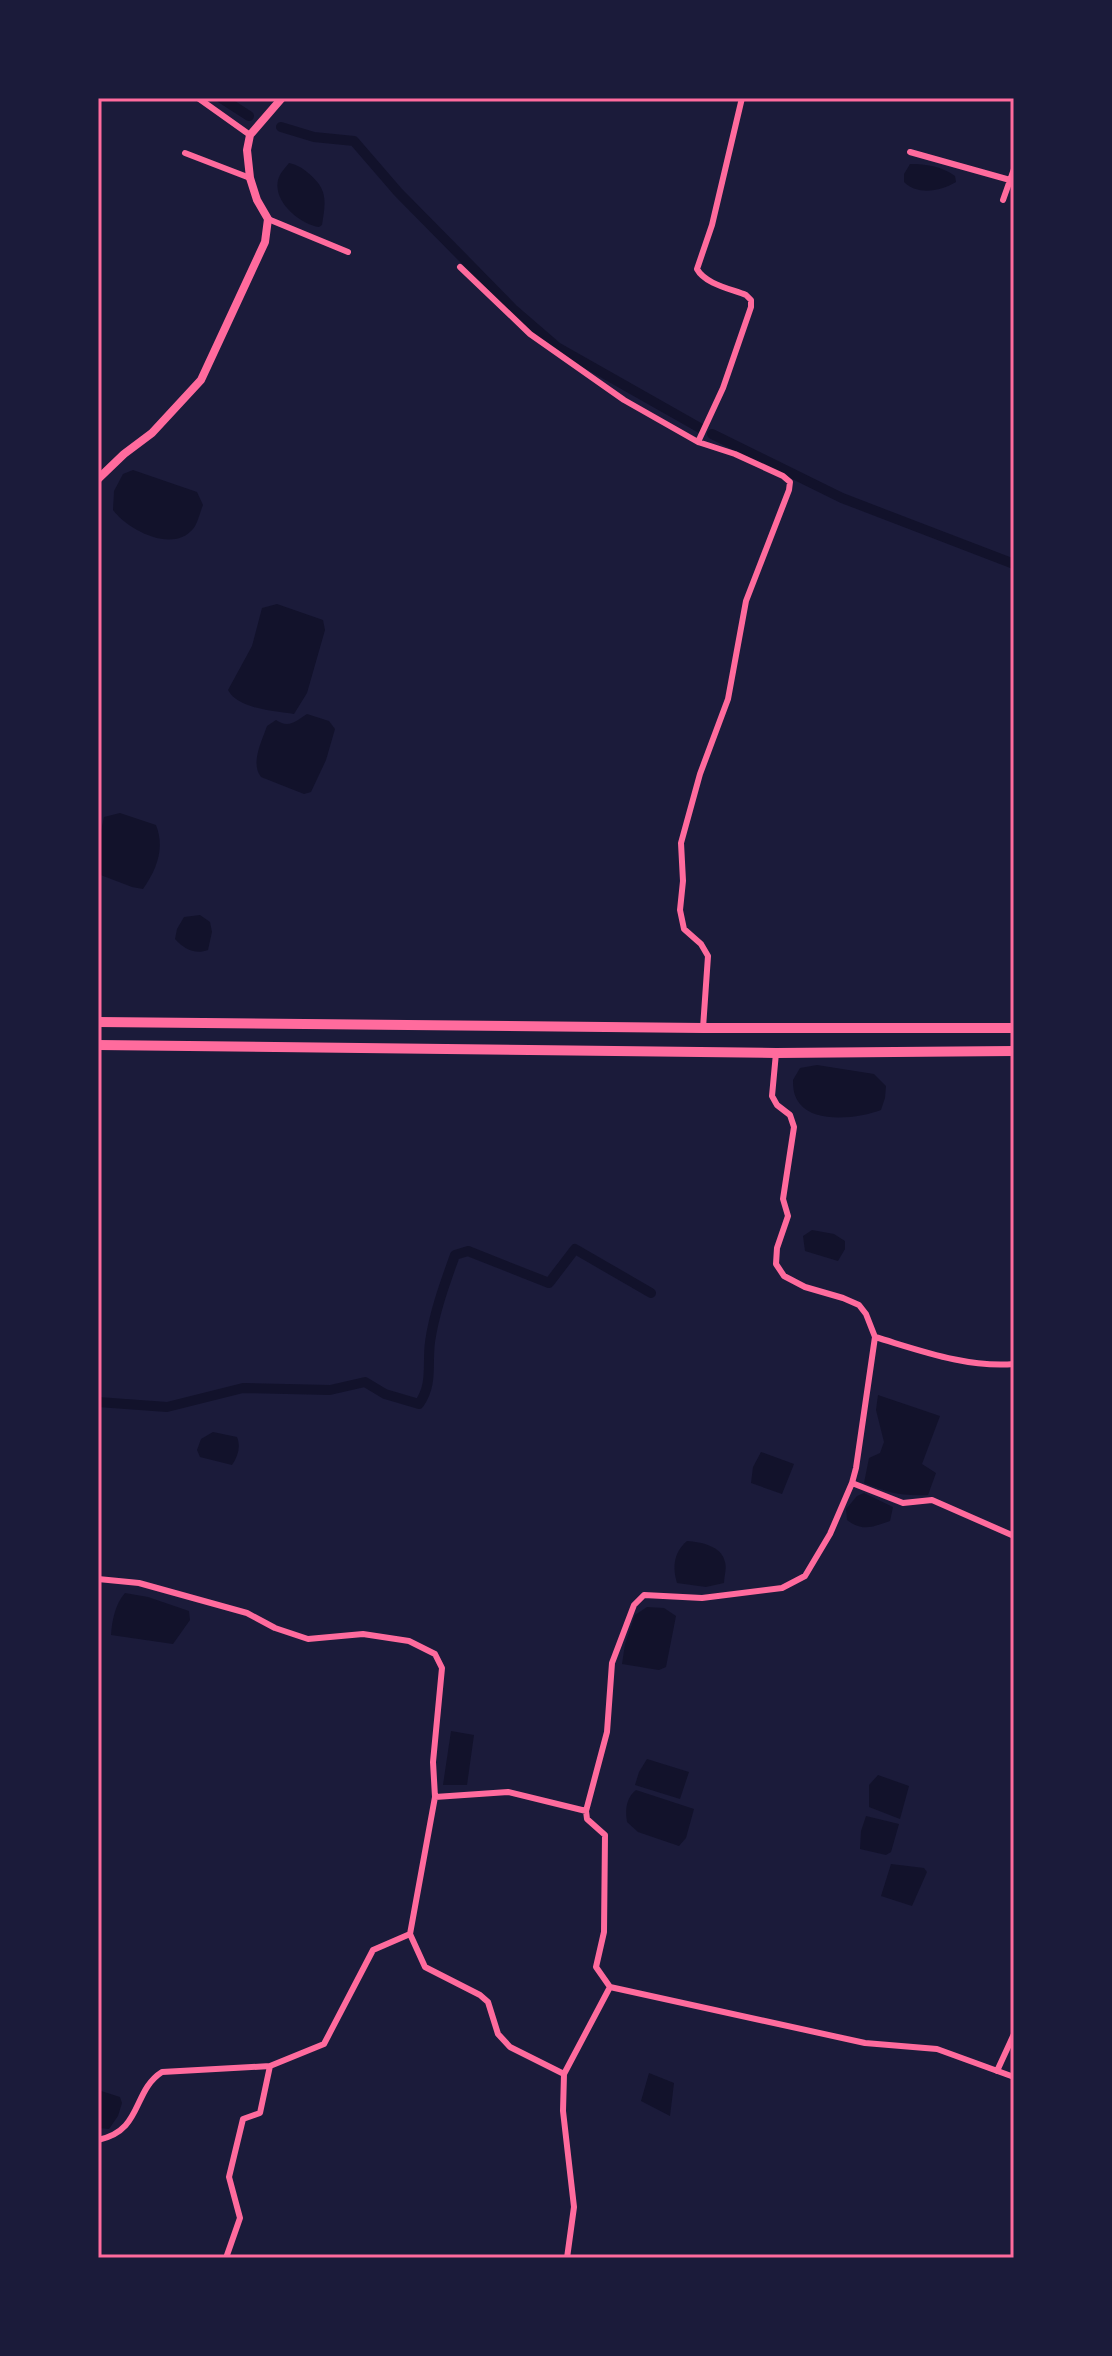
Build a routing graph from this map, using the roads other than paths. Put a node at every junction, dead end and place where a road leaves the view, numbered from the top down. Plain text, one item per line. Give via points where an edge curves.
1 (198, 98) edge
2 (282, 98) edge
3 (742, 98) edge
4 (250, 135) junction
5 (910, 152) dead end
6 (185, 153) dead end
7 (1014, 169) edge
8 (250, 178) junction
9 (1010, 180) junction
10 (1003, 200) dead end
11 (268, 219) junction
12 (348, 252) dead end
13 (460, 267) dead end
14 (698, 442) junction
15 (98, 479) edge
16 (98, 1022) edge
17 (703, 1028) junction
18 (1014, 1028) edge
19 (98, 1045) edge
20 (1014, 1051) edge
21 (776, 1053) junction
22 (875, 1337) junction
23 (1014, 1364) edge
24 (852, 1483) junction
25 (1014, 1536) edge
26 (98, 1579) edge
27 (435, 1797) junction
28 (586, 1811) junction
29 (410, 1934) junction
30 (610, 1987) junction
31 (1014, 2034) edge
32 (270, 2066) junction
33 (997, 2071) junction
34 (564, 2074) junction
35 (1014, 2077) edge
36 (98, 2140) edge
37 (226, 2258) edge
38 (567, 2258) edge

1 - 4 street
2 - 4 main road
3 - 14 street via 697,269 706,279 746,295 751,307
4 - 8 main road
5 - 9 street
6 - 8 street
7 - 9 street
8 - 11 main road
9 - 10 street
11 - 12 street
11 - 15 main road via 260,258 201,380 152,433
13 - 14 street via 530,334 624,400
14 - 17 street via 790,482 746,601 728,699 681,843 684,929 708,956
16 - 17 highway
17 - 18 highway
19 - 21 highway
20 - 21 highway
21 - 22 street via 772,1096 794,1127 783,1199 788,1216 776,1264 784,1276 805,1287 859,1305
22 - 23 street via 987,1365
22 - 24 street
24 - 25 street via 903,1503 932,1500
24 - 28 street via 805,1576 782,1588 702,1598 644,1595 634,1605 612,1663 607,1732
26 - 27 street via 139,1583 247,1613 308,1639 363,1634 409,1641 435,1654 442,1668
27 - 28 street via 508,1792
27 - 29 street
28 - 30 street via 587,1819 605,1835 604,1932 596,1967
29 - 32 street via 373,1950 324,2044
29 - 34 street via 425,1967 488,2002 498,2034 510,2047
30 - 33 street via 865,2043 937,2049
30 - 34 street
31 - 33 street
32 - 36 street via 162,2072 152,2078 128,2125
32 - 37 street via 260,2113 243,2119 229,2177 240,2218
33 - 35 street
34 - 38 street via 574,2207

